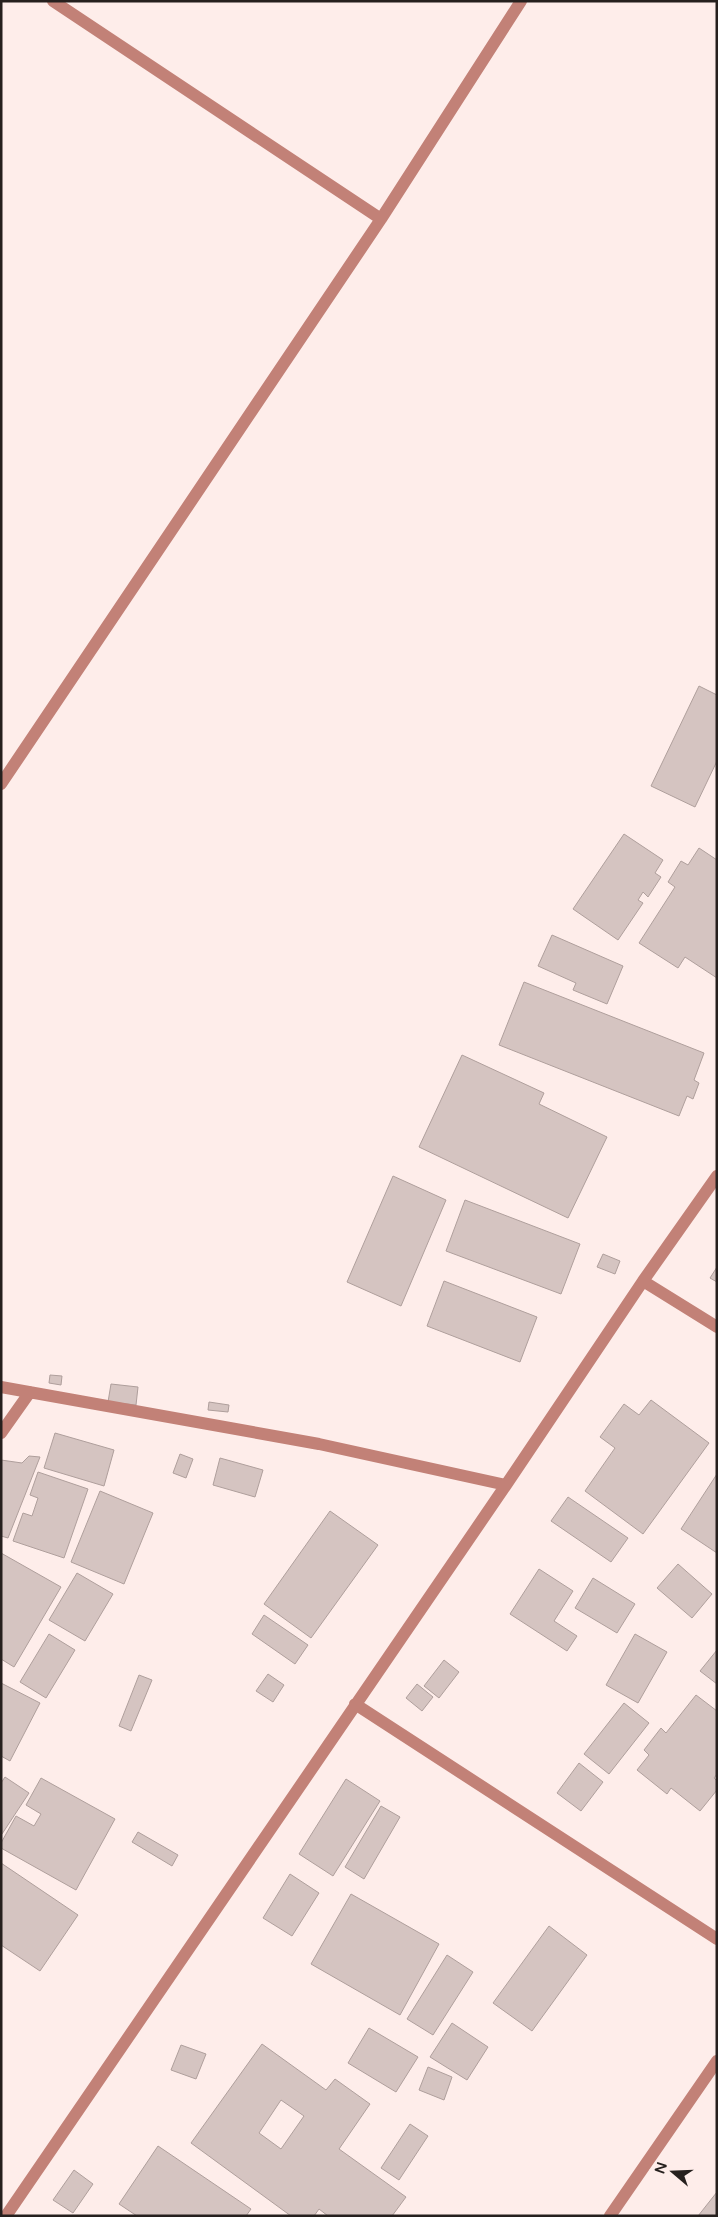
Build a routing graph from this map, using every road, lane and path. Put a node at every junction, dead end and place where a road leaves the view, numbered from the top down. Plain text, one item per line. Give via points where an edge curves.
1 (53, 1) edge
2 (521, 1) edge
3 (380, 218) junction
4 (1, 784) edge
5 (717, 1176) edge
6 (644, 1281) junction
7 (717, 1327) edge
8 (1, 1387) edge
9 (30, 1392) junction
10 (1, 1433) edge
11 (506, 1485) junction
12 (355, 1704) junction
13 (717, 1939) edge
14 (717, 2062) edge
15 (6, 2216) edge
16 (610, 2216) edge

1 - 3 street
2 - 3 street
3 - 4 street
5 - 6 street
6 - 7 street
6 - 11 street
8 - 9 street
9 - 10 street
9 - 11 street via 319,1444
11 - 12 street
12 - 13 street
12 - 15 street
14 - 16 street

